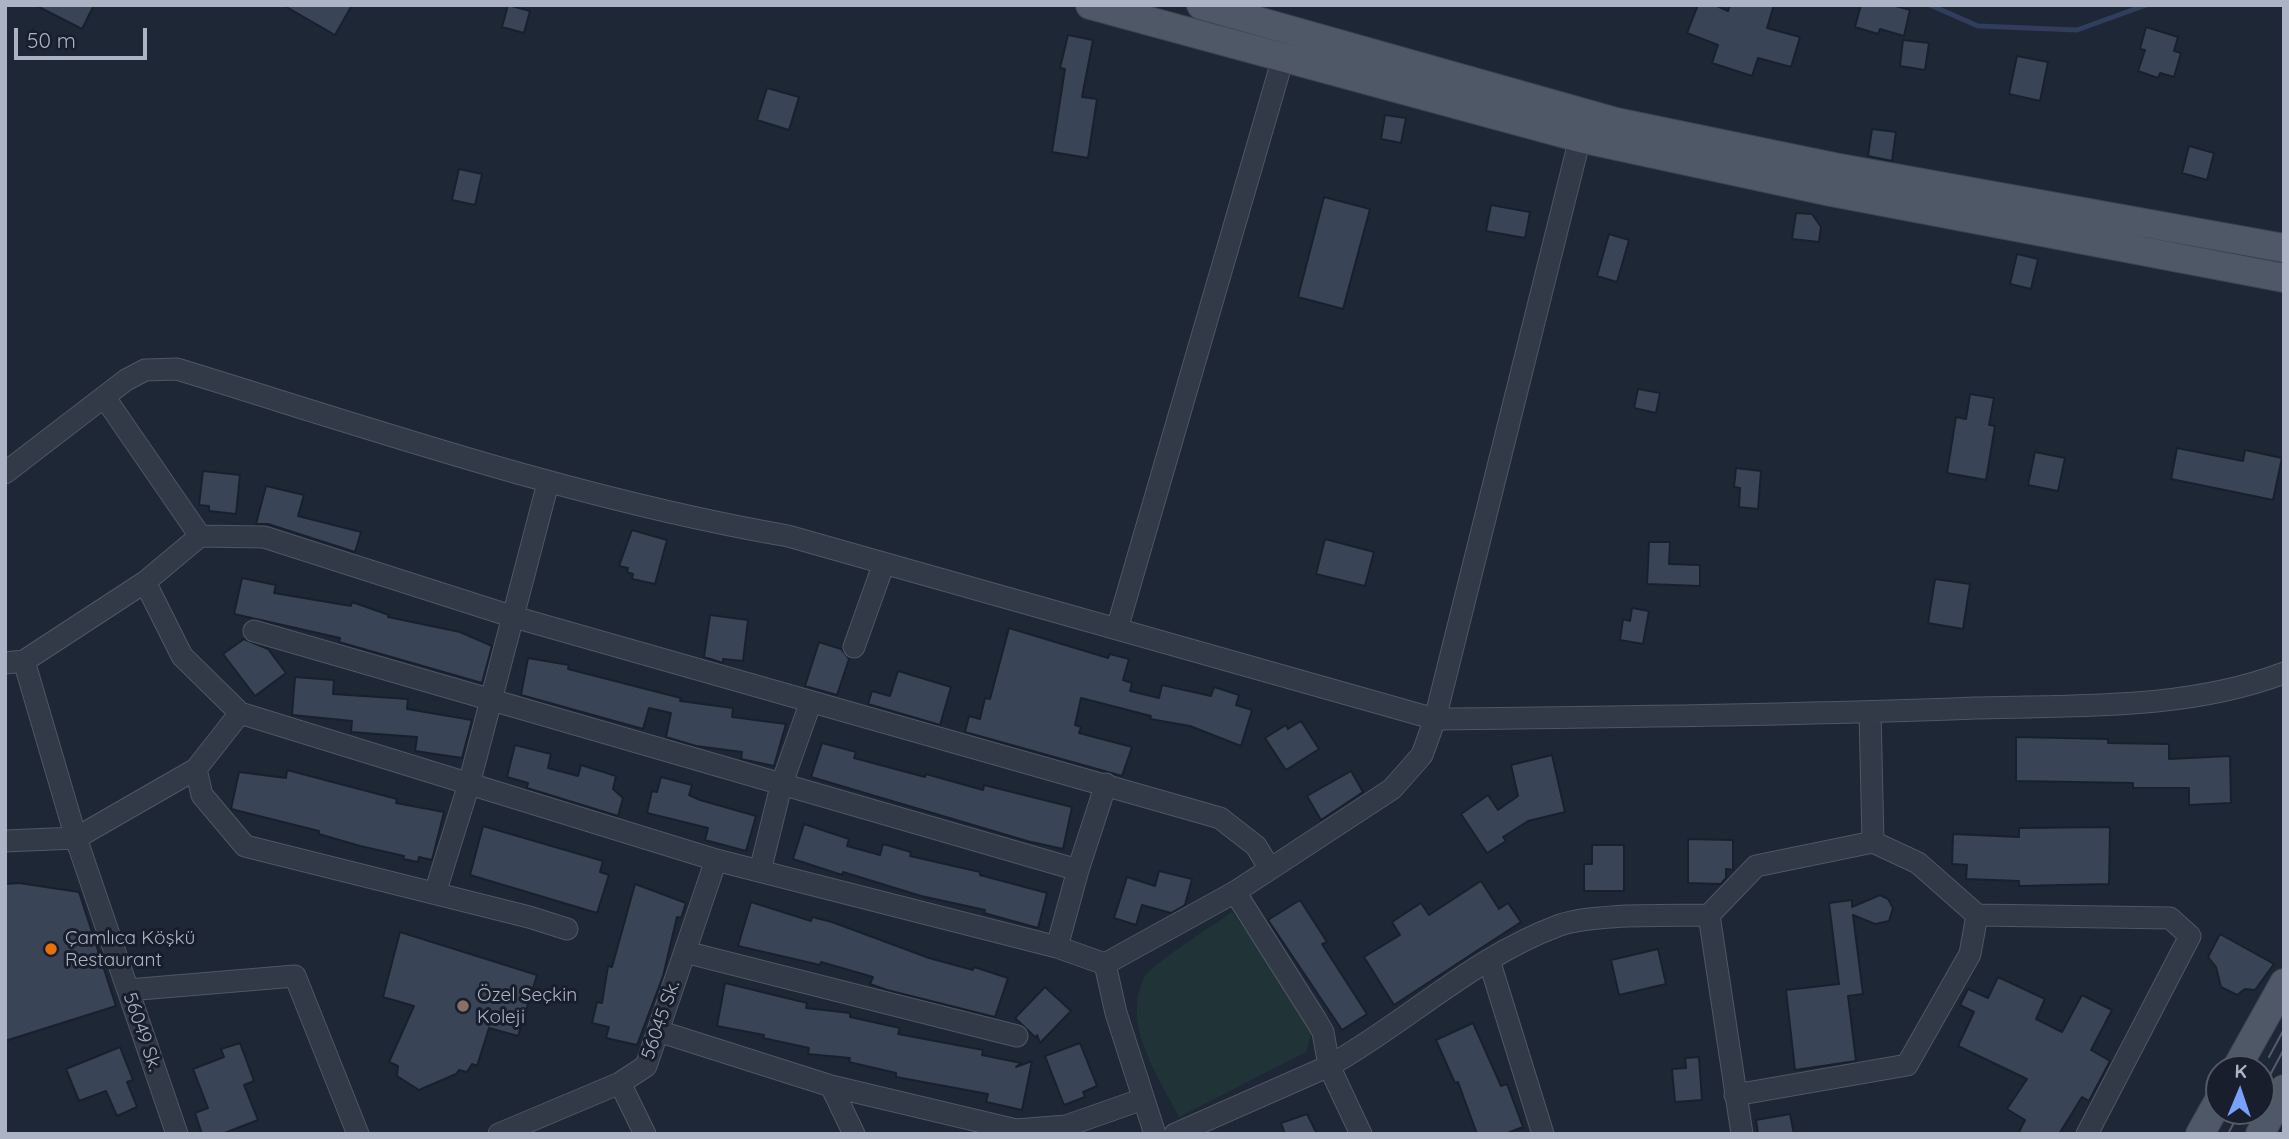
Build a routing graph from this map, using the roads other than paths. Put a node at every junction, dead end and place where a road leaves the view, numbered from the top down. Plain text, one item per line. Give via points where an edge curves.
1 (1090, 5) edge
2 (1201, 5) edge
3 (1283, 58) junction
4 (1580, 138) junction
5 (2284, 248) edge
6 (2284, 278) edge
7 (105, 398) junction
8 (5, 473) edge
9 (548, 482) junction
10 (200, 536) junction
11 (884, 563) junction
12 (145, 582) junction
13 (514, 617) junction
14 (1117, 629) junction
15 (254, 631) dead end
16 (854, 647) dead end
17 (15, 662) edge
18 (2284, 673) edge
19 (490, 700) junction
20 (810, 704) junction
21 (1870, 712) junction
22 (240, 713) junction
23 (1435, 719) junction
24 (196, 769) junction
25 (469, 784) junction
26 (1106, 784) junction
27 (781, 786) junction
28 (76, 838) junction
29 (5, 841) edge
30 (1873, 842) junction
31 (716, 860) junction
32 (1270, 869) junction
33 (1077, 870) junction
34 (760, 871) junction
35 (1235, 892) junction
36 (435, 893) junction
37 (1709, 915) junction
38 (1977, 915) junction
39 (567, 929) dead end
40 (1057, 947) junction
41 (685, 952) junction
42 (1489, 960) junction
43 (1105, 964) junction
44 (2284, 984) edge
45 (128, 990) junction
46 (658, 1031) junction
47 (1017, 1036) dead end
48 (2244, 1055) edge
49 (1329, 1066) junction
50 (620, 1083) junction
51 (831, 1086) junction
52 (2284, 1089) edge
53 (1735, 1095) junction
54 (1143, 1099) junction
55 (531, 1128) edge
56 (1017, 1132) edge
57 (177, 1134) edge
58 (358, 1134) edge
59 (499, 1134) edge
60 (645, 1134) edge
61 (853, 1134) edge
62 (1155, 1134) edge
63 (1175, 1134) edge
64 (1361, 1134) edge
65 (1543, 1134) edge
66 (1742, 1134) edge
67 (2087, 1134) edge
68 (2260, 1134) edge

1 - 3 main road
2 - 5 main road via 1616,122 1834,167
3 - 4 main road
3 - 14 street
4 - 6 main road via 1831,192
4 - 23 street
7 - 8 street
7 - 9 street via 145,370 177,369
7 - 10 street
9 - 11 street via 788,536
9 - 13 street
10 - 12 street
10 - 13 street via 264,537
11 - 14 street
11 - 16 street
12 - 17 street
12 - 22 street via 182,656
13 - 19 street
13 - 20 street
14 - 23 street
15 - 19 street
17 - 28 street, 56049 Sk.
18 - 21 street via 2180,699
19 - 25 street
19 - 27 street
20 - 26 street
20 - 27 street
21 - 23 street
21 - 30 street
22 - 24 street
22 - 25 street
23 - 32 street via 1422,755 1392,789
24 - 28 street
24 - 36 street via 202,795 245,846
25 - 31 street
25 - 36 street
26 - 32 street via 1220,818 1256,846
26 - 33 street
27 - 33 street
27 - 34 street
28 - 29 street
28 - 45 street, 56049 Sk.
30 - 37 street via 1756,866
30 - 38 street via 1918,863
31 - 34 street
31 - 41 street, 56045 Sk.
32 - 35 street
33 - 40 street
34 - 40 street
35 - 43 street
35 - 49 street via 1323,1032
36 - 39 street
37 - 42 street via 1572,923
37 - 53 street
38 - 53 street via 1970,954 1908,1065
38 - 67 street via 2170,918 2190,936
40 - 43 street
41 - 46 street, 56045 Sk.
41 - 47 street
42 - 49 street
42 - 65 street
43 - 54 street
44 - 48 main road
45 - 57 street, 56049 Sk.
45 - 58 street via 295,976
46 - 50 street, 56045 Sk. via 646,1066
46 - 51 street
49 - 63 street
49 - 64 street
50 - 55 street, 56045 Sk.
50 - 60 street
51 - 56 street
51 - 61 street
52 - 68 main road
53 - 66 street
54 - 56 street via 1066,1126
54 - 62 street
55 - 59 street, 56045 Sk.

